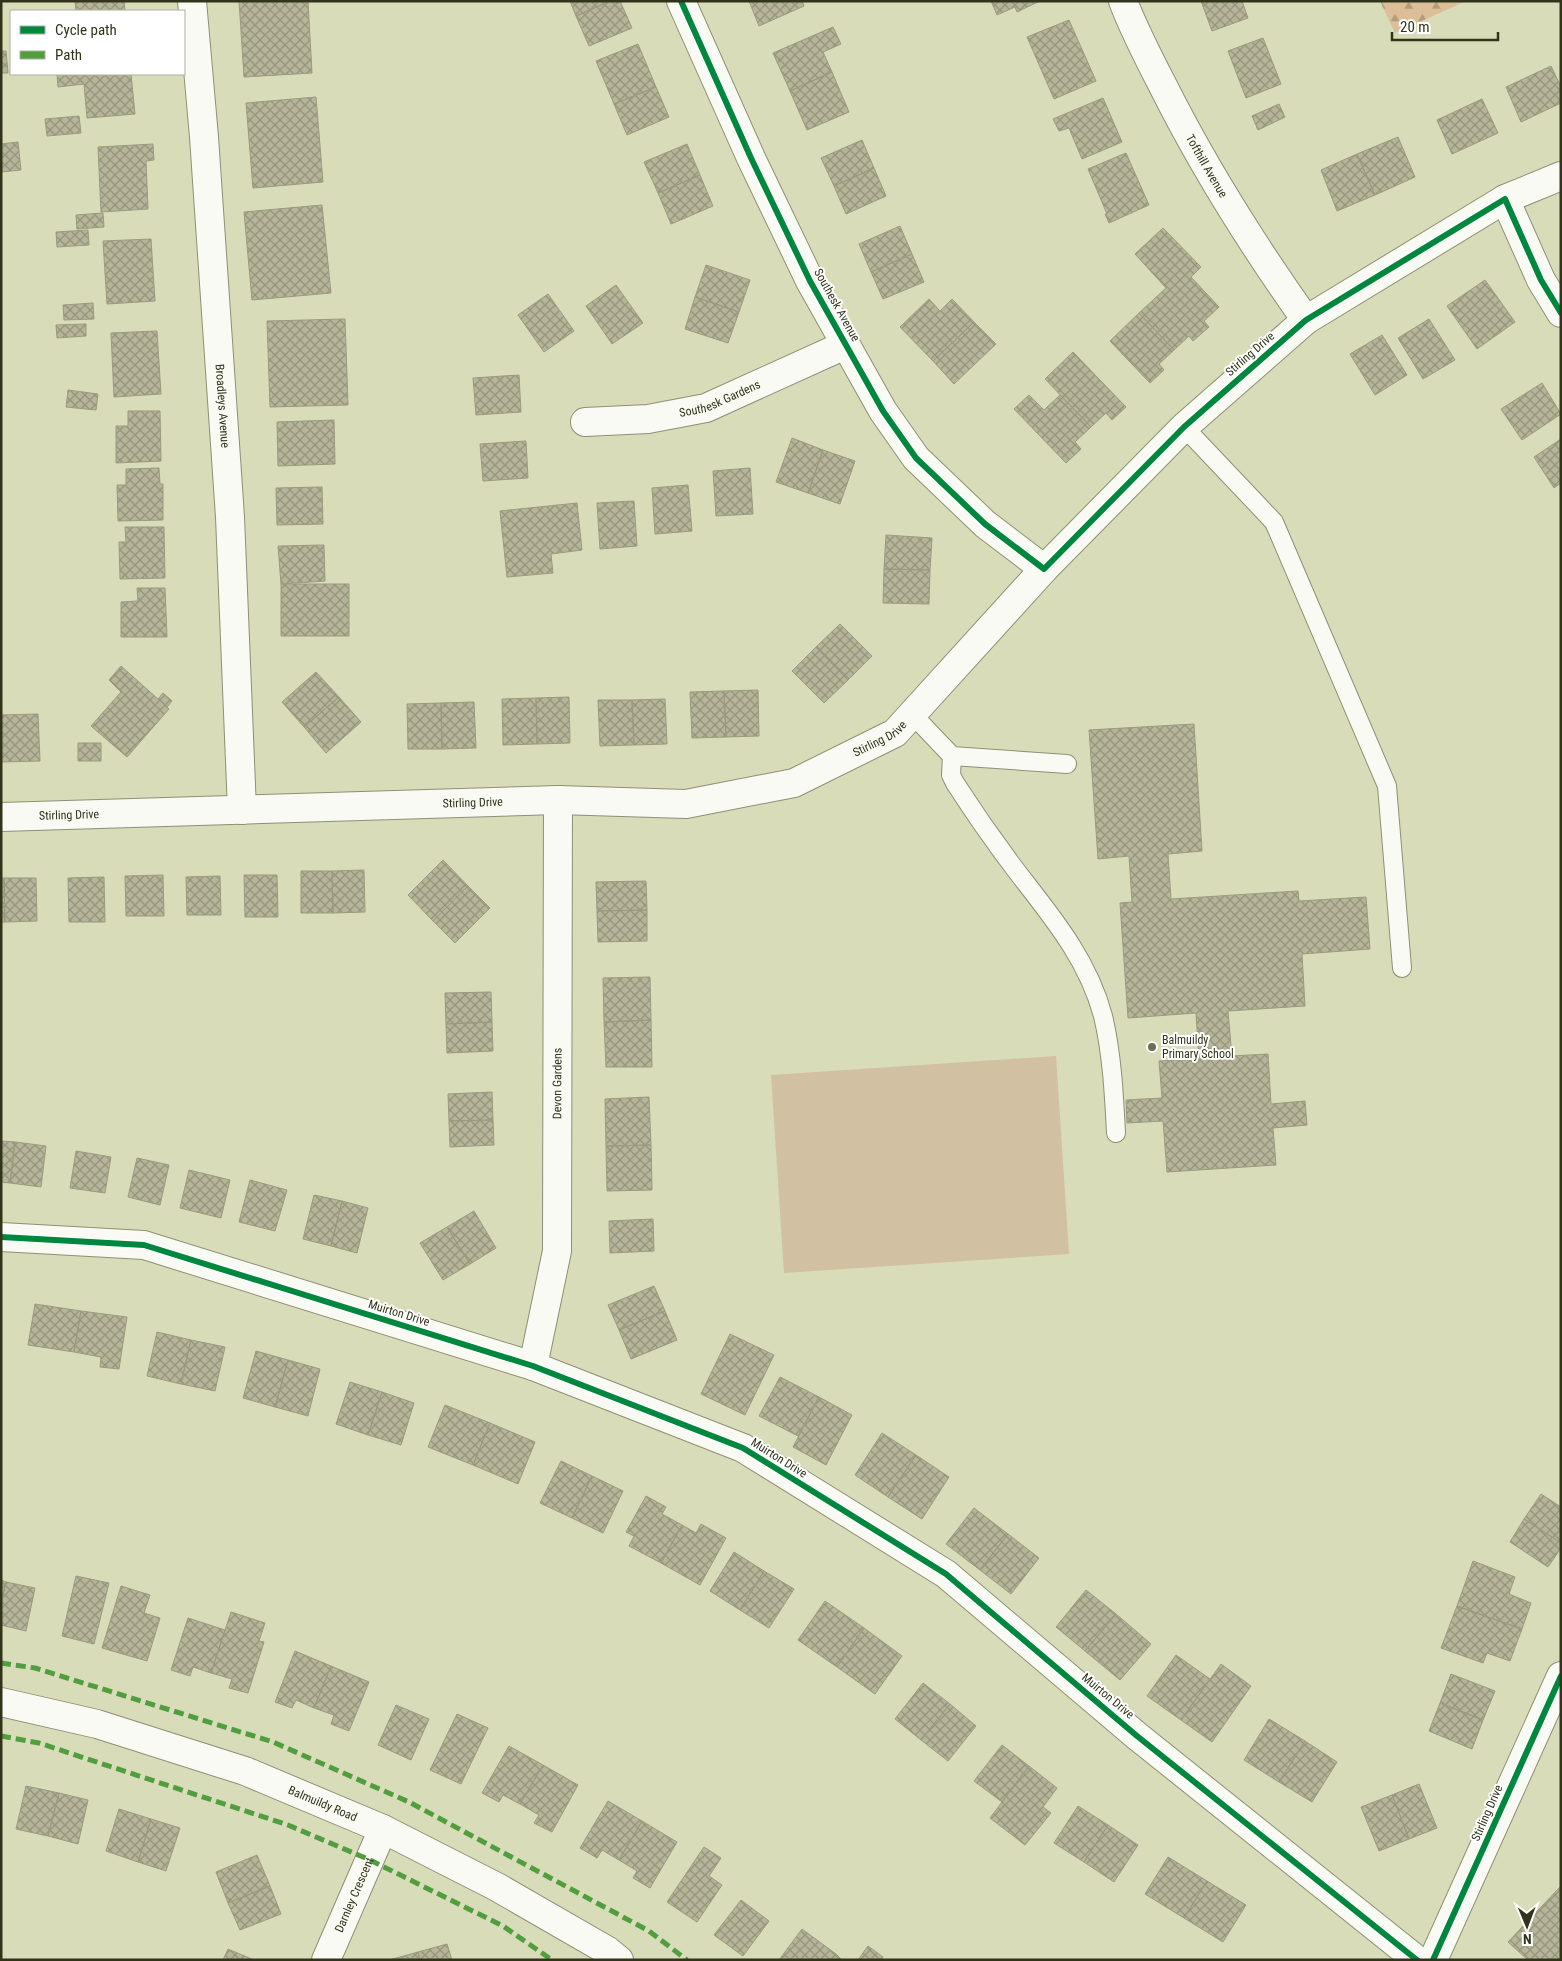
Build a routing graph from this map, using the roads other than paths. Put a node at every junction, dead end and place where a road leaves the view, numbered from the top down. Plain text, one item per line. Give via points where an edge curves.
1 (192, 1) edge
2 (681, 1) edge
3 (1123, 1) edge
4 (1561, 176) edge
5 (1505, 199) junction
6 (1561, 313) edge
7 (1306, 320) junction
8 (846, 345) junction
9 (585, 422) dead end
10 (1184, 427) junction
11 (1044, 569) junction
12 (912, 714) junction
13 (952, 756) junction
14 (1067, 764) dead end
15 (558, 800) junction
16 (242, 810) junction
17 (1, 817) edge
18 (1402, 968) dead end
19 (1116, 1133) dead end
20 (1, 1237) edge
21 (533, 1366) junction
22 (1561, 1676) edge
23 (1, 1702) edge
24 (383, 1829) junction
25 (326, 1960) edge
26 (619, 1960) edge
27 (1417, 1960) edge
28 (1433, 1960) edge

1 - 16 street, Broadleys Avenue via 230,517
2 - 8 street, Southesk Avenue via 810,281
3 - 7 street, Tofthill Avenue via 1182,125 1257,250
4 - 5 street, Stirling Drive
5 - 6 street via 1541,280
5 - 7 street, Stirling Drive
7 - 10 street, Stirling Drive
8 - 9 street, Southesk Gardens via 706,408 648,419
8 - 11 street, Southesk Avenue via 883,411 916,458 985,524
10 - 11 street, Stirling Drive
10 - 18 lane via 1274,522 1387,786
11 - 12 street, Stirling Drive
12 - 13 lane
12 - 15 street, Stirling Drive via 895,733 794,783 686,804
13 - 14 lane
13 - 19 lane via 951,775 955,783 1017,872 1063,930 1085,970 1102,1015 1111,1060
15 - 16 street, Stirling Drive
15 - 21 street, Devon Gardens via 557,1251
16 - 17 street, Stirling Drive
20 - 21 street, Muirton Drive via 144,1245
21 - 27 street, Muirton Drive via 743,1448 946,1574 1137,1736
22 - 28 street, Stirling Drive
23 - 24 street, Balmuildy Road via 97,1724 245,1770
24 - 25 street, Darnley Crescent
24 - 26 street, Balmuildy Road via 497,1887

